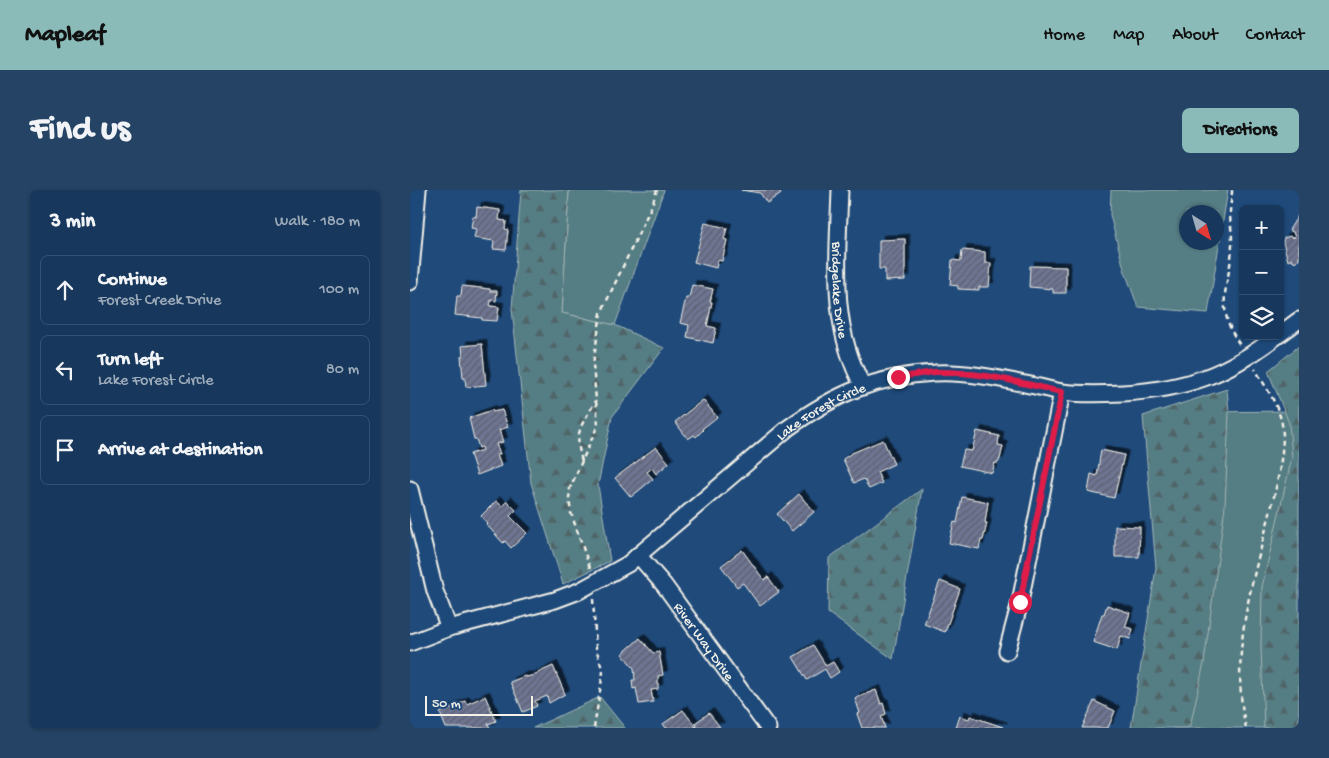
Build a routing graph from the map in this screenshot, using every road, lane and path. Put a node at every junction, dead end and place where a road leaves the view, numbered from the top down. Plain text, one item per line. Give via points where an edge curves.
1 (418, 190) edge
2 (657, 190) edge
3 (840, 190) edge
4 (1232, 190) edge
5 (410, 282) edge
6 (1299, 320) edge
7 (1284, 331) edge
8 (1271, 340) edge
9 (1248, 357) junction
10 (864, 386) junction
11 (1062, 392) junction
12 (597, 398) junction
13 (582, 462) junction
14 (410, 490) edge
15 (638, 555) junction
16 (592, 584) junction
17 (449, 628) junction
18 (410, 643) edge
19 (1006, 651) dead end
20 (594, 728) edge
21 (768, 728) edge
22 (1246, 728) edge

1 - 5 street
2 - 12 path via 601,313 593,364
3 - 10 street, Bridgelake Drive via 839,313 843,338 854,370
4 - 9 path via 1232,240 1224,296 1225,314 1232,333
6 - 7 street
8 - 9 street, Lake Forest Circle
9 - 11 street, Lake Forest Circle via 1216,374 1174,387 1090,395
9 - 22 path via 1282,420 1283,440 1276,488 1246,603 1240,660 1240,703
10 - 11 street, Lake Forest Circle via 936,372 1023,383
10 - 15 street, Lake Forest Circle via 812,410
11 - 19 street via 1020,602
12 - 13 path via 598,425
12 - 13 path via 577,438
13 - 16 path via 569,498
14 - 17 street via 435,591
15 - 16 street, Lake Forest Circle
15 - 21 street, River Way Drive via 664,585
16 - 17 street, Lake Forest Circle via 554,600
16 - 20 path via 596,648 603,672
17 - 18 street, Lake Forest Circle

